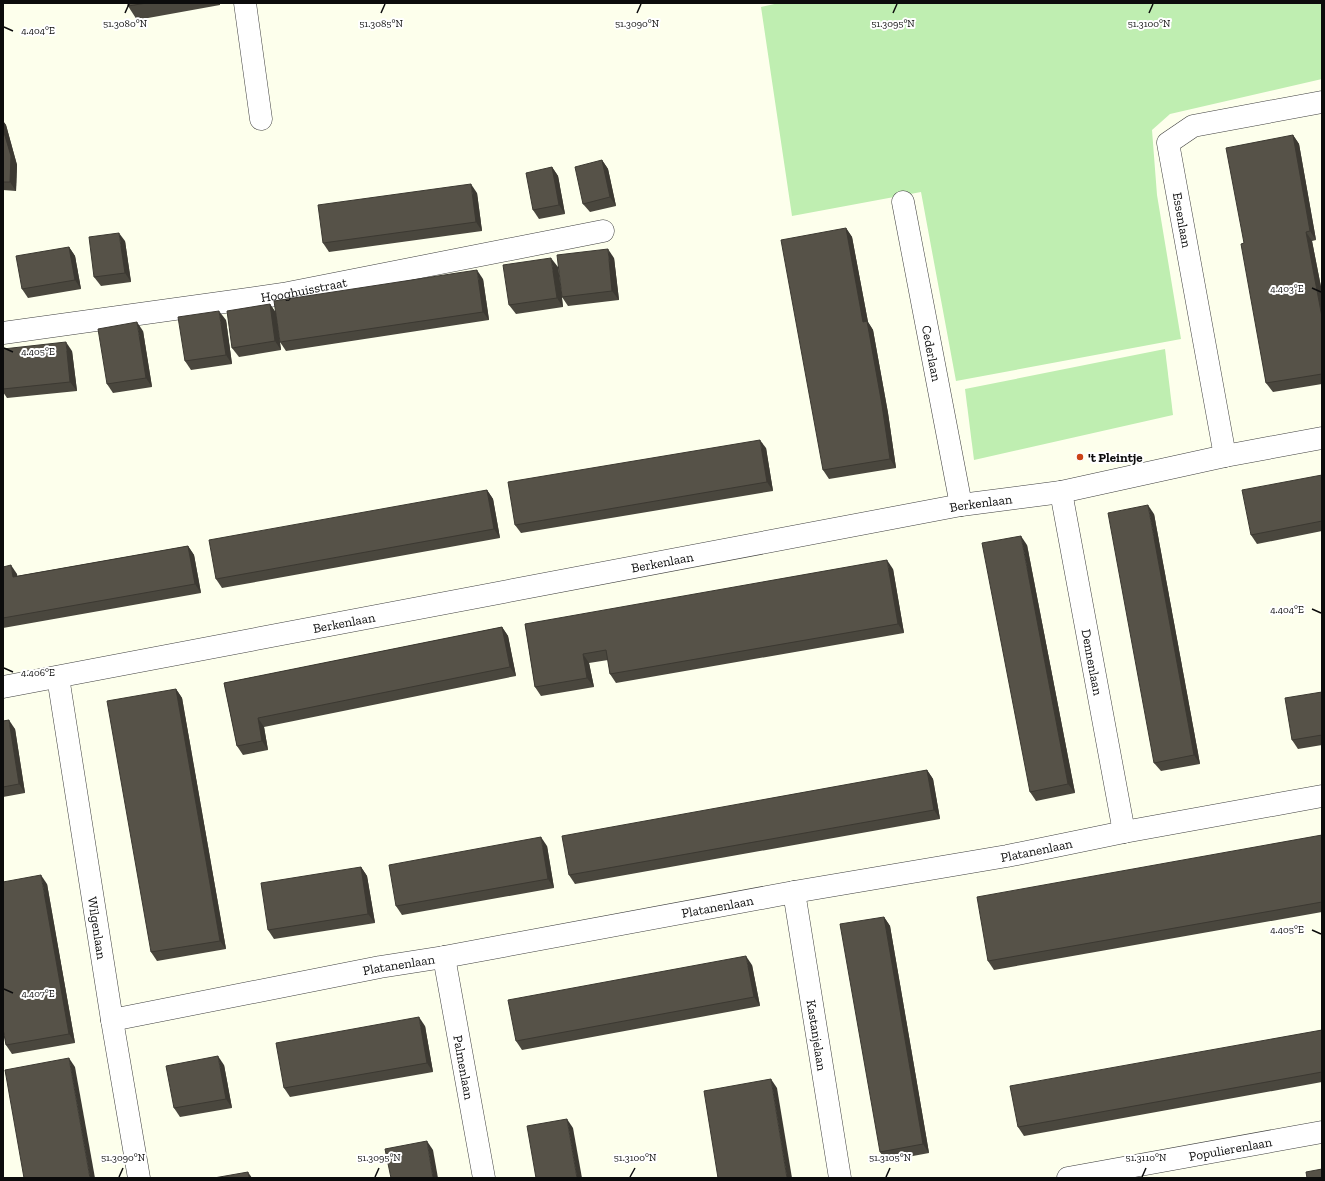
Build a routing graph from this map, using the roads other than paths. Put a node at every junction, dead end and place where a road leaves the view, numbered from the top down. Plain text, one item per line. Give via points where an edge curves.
1 (245, 3) edge
2 (1322, 102) edge
3 (261, 119) dead end
4 (903, 202) dead end
5 (603, 231) dead end
6 (3, 333) edge
7 (1322, 438) edge
8 (1225, 456) junction
9 (1061, 492) junction
10 (961, 505) junction
11 (58, 677) junction
12 (3, 687) edge
13 (1322, 796) edge
14 (1124, 832) junction
15 (794, 892) junction
16 (444, 957) junction
17 (112, 1020) junction
18 (1322, 1132) edge
19 (139, 1178) edge
20 (484, 1178) edge
21 (840, 1178) edge
22 (1068, 1178) edge

1 - 3 street
2 - 8 street, Essenlaan via 1193,126 1168,143
4 - 10 street, Cederlaan
5 - 6 street, Hooghuisstraat via 283,294
7 - 8 street, Berkenlaan
8 - 9 street, Berkenlaan
9 - 10 street, Berkenlaan
9 - 14 street, Dennenlaan
10 - 11 street, Berkenlaan
11 - 12 street, Berkenlaan
11 - 17 street, Wilgenlaan
13 - 14 street, Platanenlaan
14 - 15 street, Platanenlaan via 1007,856
15 - 16 street, Platanenlaan
15 - 21 street, Kastanjelaan
16 - 17 street, Platanenlaan
16 - 20 street, Palmenlaan
17 - 19 street, Wilgenlaan
18 - 22 street, Populierenlaan

